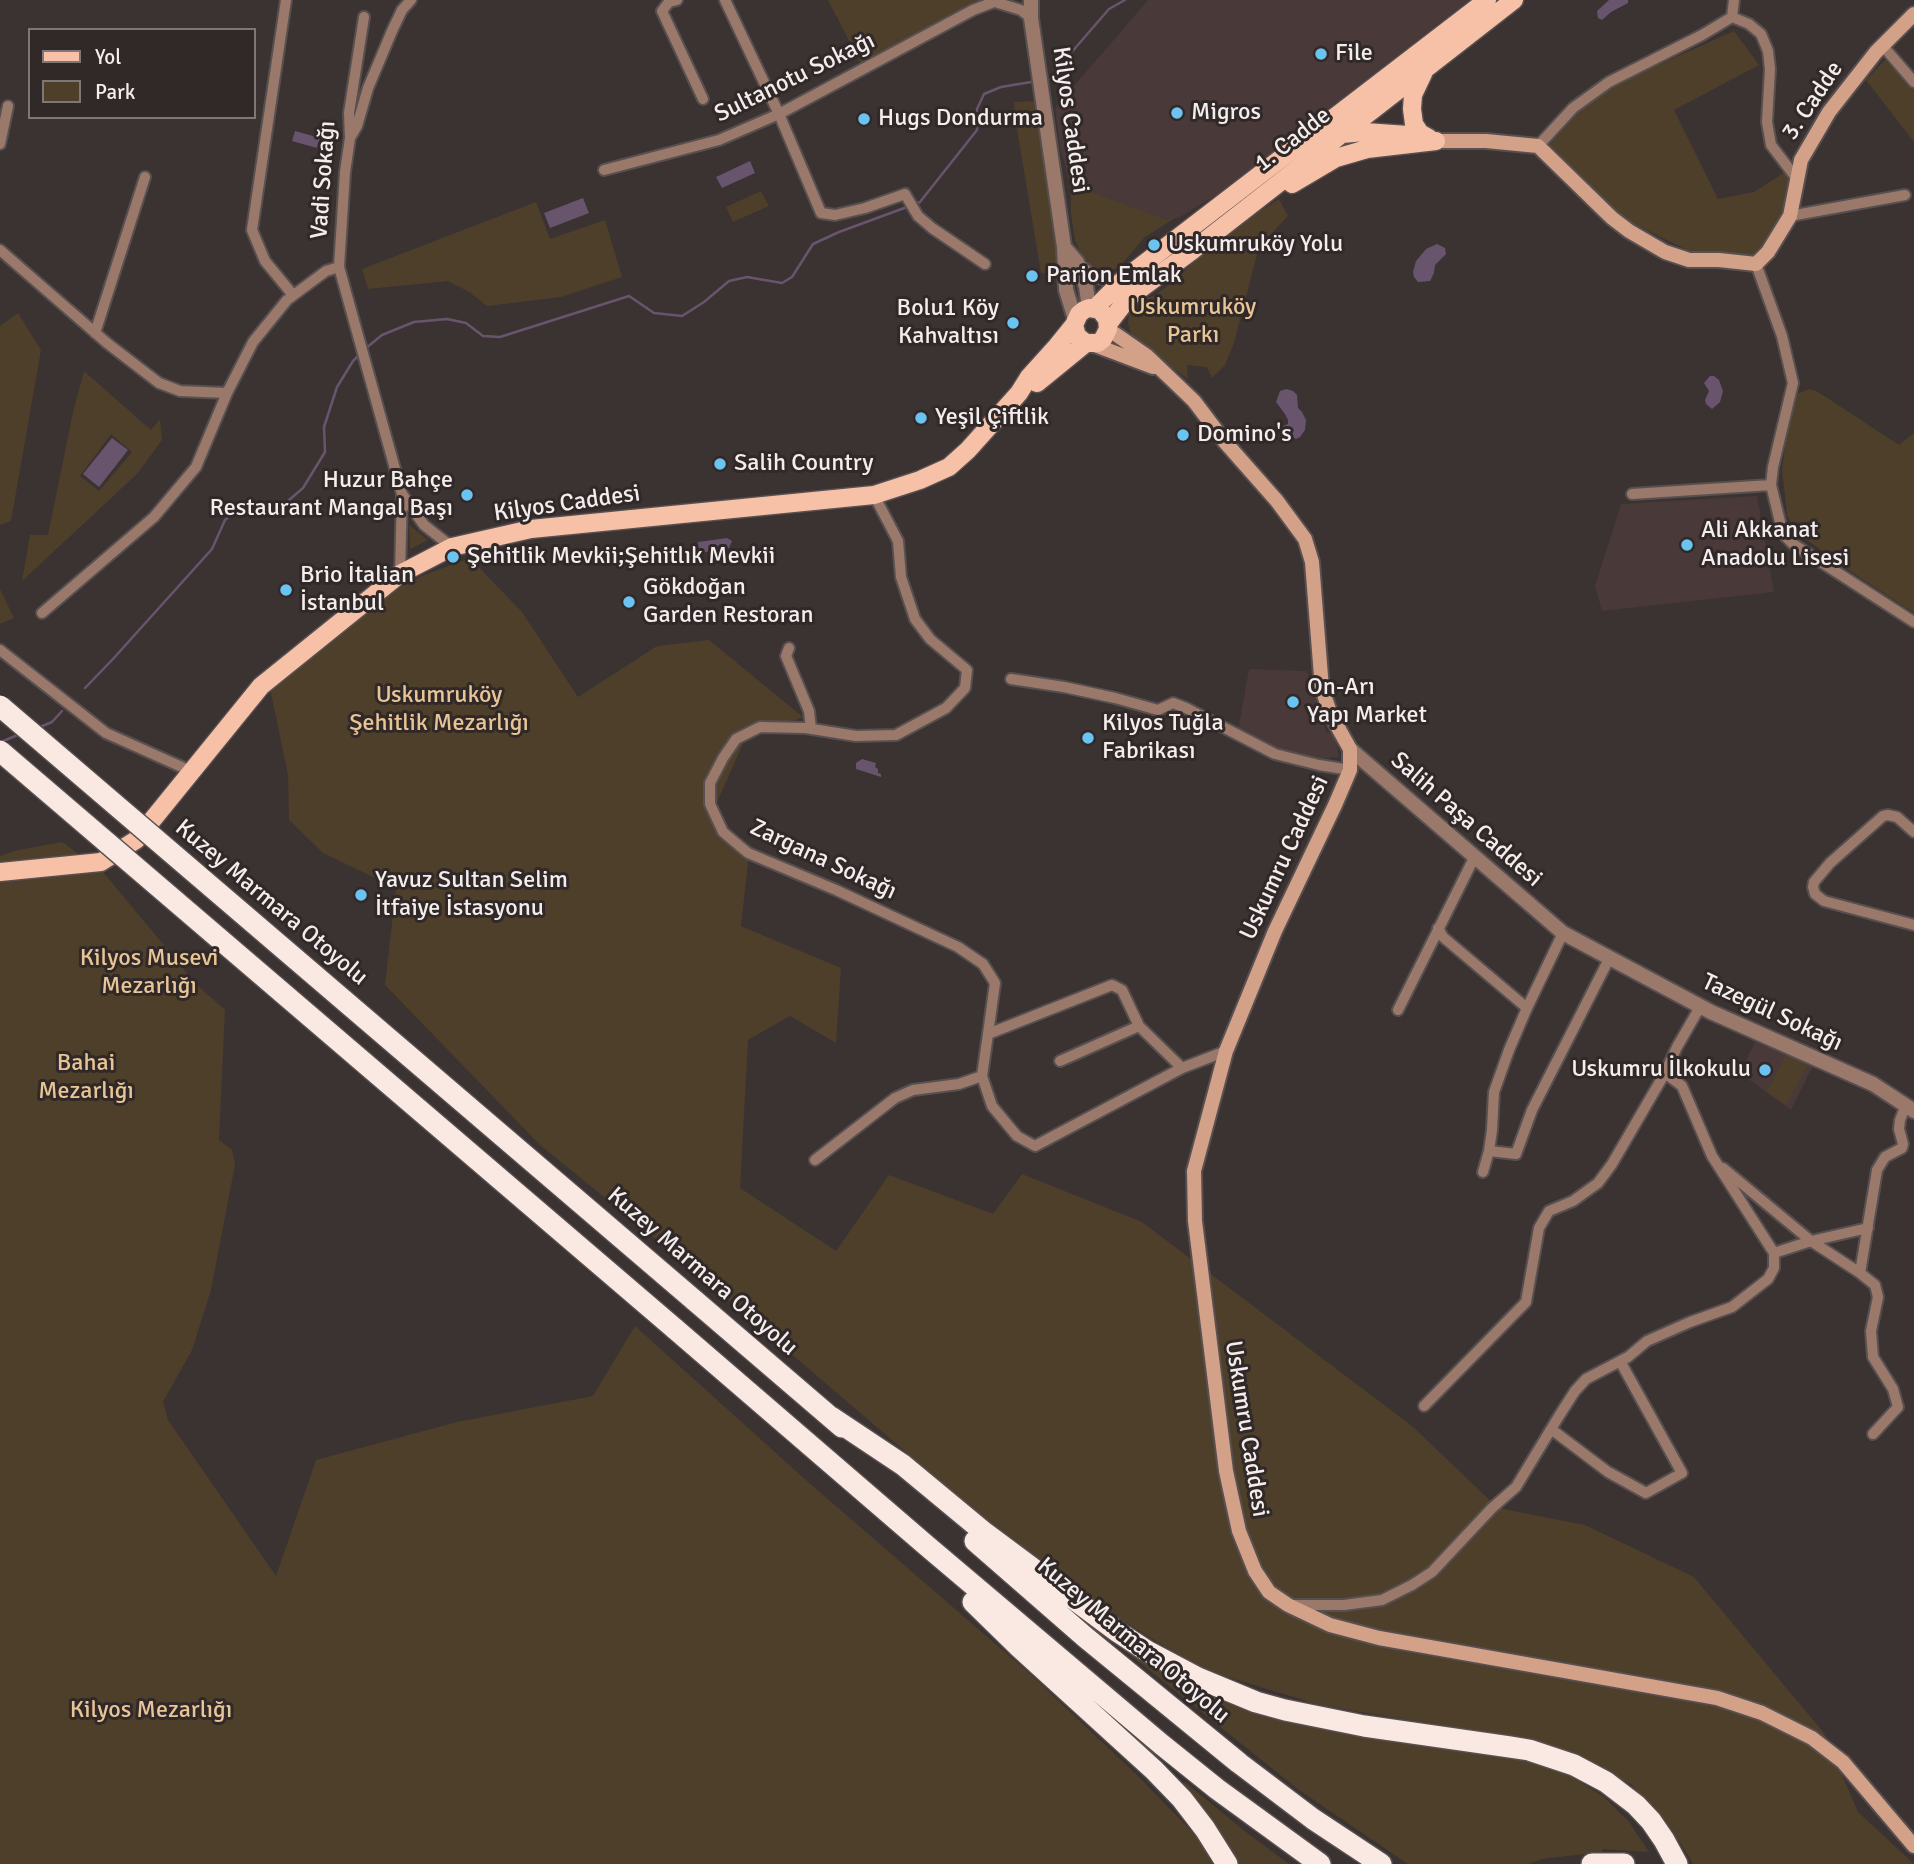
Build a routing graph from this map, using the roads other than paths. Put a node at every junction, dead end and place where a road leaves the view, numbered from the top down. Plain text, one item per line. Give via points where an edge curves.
1 (286, 0) edge
2 (411, 0) edge
3 (677, 0) edge
4 (725, 0) edge
5 (1031, 0) edge
6 (1487, 0) edge
7 (1514, 0) edge
8 (1734, 0) edge
9 (997, 1) edge
10 (1914, 14) edge
11 (364, 17) dead end
12 (1732, 17) junction
13 (1031, 18) junction
14 (1882, 45) junction
15 (1428, 67) junction
16 (1914, 82) edge
17 (703, 99) dead end
18 (8, 106) dead end
19 (779, 114) junction
20 (1341, 134) junction
21 (350, 138) junction
22 (1308, 139) junction
23 (1436, 141) junction
24 (0, 144) edge
25 (1538, 146) junction
26 (604, 170) dead end
27 (145, 177) dead end
28 (1797, 179) junction
29 (1905, 195) dead end
30 (1251, 204) junction
31 (1790, 216) junction
32 (1064, 247) junction
33 (0, 250) edge
34 (1077, 262) junction
35 (985, 264) dead end
36 (1756, 264) junction
37 (340, 267) junction
38 (1123, 280) junction
39 (293, 295) junction
40 (1122, 306) junction
41 (1083, 315) junction
42 (1108, 327) junction
43 (95, 333) junction
44 (1089, 344) junction
45 (1133, 347) junction
46 (1158, 368) junction
47 (228, 393) junction
48 (1019, 393) junction
49 (1770, 485) junction
50 (401, 494) junction
51 (1632, 494) dead end
52 (874, 495) junction
53 (452, 548) junction
54 (400, 574) junction
55 (42, 614) dead end
56 (1914, 622) edge
57 (789, 648) dead end
58 (0, 650) edge
59 (1011, 679) dead end
60 (0, 706) edge
61 (811, 729) junction
62 (1350, 749) junction
63 (0, 751) edge
64 (1350, 770) junction
65 (193, 772) junction
66 (1914, 832) edge
67 (1474, 858) junction
68 (0, 872) edge
69 (1914, 925) edge
70 (1438, 928) junction
71 (1563, 933) junction
72 (1609, 958) junction
73 (1700, 1007) junction
74 (1527, 1008) junction
75 (1398, 1010) dead end
76 (1139, 1026) junction
77 (988, 1034) junction
78 (1226, 1051) junction
79 (1060, 1061) dead end
80 (1182, 1068) junction
81 (1665, 1073) junction
82 (982, 1076) junction
83 (1910, 1108) edge
84 (1489, 1151) junction
85 (815, 1160) dead end
86 (1716, 1162) junction
87 (1483, 1172) dead end
88 (1868, 1228) junction
89 (1811, 1241) junction
90 (1774, 1253) junction
91 (1860, 1273) junction
92 (1620, 1361) junction
93 (1424, 1406) dead end
94 (831, 1418) junction
95 (1551, 1429) junction
96 (1872, 1434) dead end
97 (927, 1546) junction
98 (1288, 1605) junction
99 (1914, 1846) edge
100 (1227, 1864) edge
101 (1320, 1864) edge
102 (1381, 1864) edge
103 (1592, 1864) edge
104 (1624, 1864) edge
105 (1677, 1864) edge

1 - 39 street via 252,230 265,261
2 - 21 street via 392,32
3 - 17 street via 662,10
4 - 19 street
5 - 13 street, Kilyos Caddesi
6 - 22 main road, 1. Cadde
7 - 15 main road, 1. Cadde
8 - 12 street
9 - 13 street, Sultanotu Sokağı
9 - 19 street, Sultanotu Sokağı
10 - 14 main road, 3. Cadde
11 - 21 street, Vadi Sokağı via 349,113
12 - 25 street via 1609,82 1573,108
12 - 28 street via 1761,34 1768,51 1771,145
13 - 32 street, Kilyos Caddesi
14 - 16 street
14 - 28 main road, 3. Cadde via 1829,112 1801,160
15 - 20 main road, 1. Cadde
15 - 23 main road via 1413,95 1412,109 1420,133
18 - 24 street
19 - 26 street, Sultanotu Sokağı via 719,140
19 - 35 street via 821,213 835,215 905,194 932,228
20 - 22 main road
20 - 23 main road via 1411,135
20 - 30 main road, 1. Cadde
21 - 37 street, Vadi Sokağı
22 - 38 main road, 1. Cadde
23 - 25 main road
23 - 30 main road via 1367,149 1336,158
25 - 36 main road via 1612,218 1665,252 1689,260
27 - 43 street
28 - 31 main road, 3. Cadde
29 - 31 street
30 - 40 main road, 1. Cadde
31 - 36 main road, 3. Cadde
32 - 34 street
32 - 41 street, Kilyos Caddesi via 1066,290
33 - 43 street
34 - 38 street via 1095,277
34 - 41 street via 1086,286
36 - 49 street via 1793,383
37 - 39 street via 326,271
37 - 50 street, Vadi Sokağı
38 - 41 main road, 1. Cadde
39 - 47 street via 253,342
40 - 42 main road, 1. Cadde
40 - 45 main road via 1120,323
41 - 42 main road via 1100,310
41 - 44 main road via 1076,336
41 - 48 main road, 1. Cadde
42 - 44 main road via 1103,339
42 - 45 main road, Salih Paşa Caddesi
43 - 47 street via 159,383 180,391
44 - 46 main road
44 - 48 main road
45 - 46 main road, Salih Paşa Caddesi
46 - 62 main road, Salih Paşa Caddesi via 1194,401 1305,539 1312,562 1322,689
47 - 55 street via 196,467 171,497 133,537
48 - 52 main road, Kilyos Caddesi via 949,467
49 - 51 street
49 - 56 street via 1783,534 1793,544
50 - 53 street via 425,525
50 - 54 street
52 - 53 main road, Kilyos Caddesi via 531,529
52 - 61 street, Zargana Sokağı via 898,541 901,576 915,620 967,670 965,688 946,708 896,735 856,736
53 - 54 main road, Kilyos Caddesi
54 - 65 main road, Kilyos Caddesi via 261,686
57 - 61 street via 786,656 809,711
58 - 65 street via 106,733
59 - 64 street via 1158,710 1173,703 1275,754
60 - 94 highway, Kuzey Marmara Otoyolu, bridge
61 - 77 street, Zargana Sokağı via 760,727 736,739 710,783 710,804 723,832 748,853 951,944 983,964 995,983
62 - 64 main road, Uskumru Caddesi
62 - 67 street, Salih Paşa Caddesi
63 - 97 highway, bridge
64 - 78 main road, Uskumru Caddesi
65 - 68 main road, Kilyos Caddesi via 136,840 101,862
66 - 69 street via 1897,817 1883,816 1830,863 1814,887 1824,901
67 - 70 street
67 - 71 street, Salih Paşa Caddesi
70 - 74 street
70 - 75 street
71 - 72 street, Salih Paşa Caddesi
71 - 74 street
72 - 73 street, Tazegül Sokağı
72 - 84 street via 1532,1110 1516,1154
73 - 81 street
73 - 83 street, Tazegül Sokağı via 1873,1084
74 - 84 street via 1494,1092
76 - 77 street via 1122,990 1112,985
76 - 79 street
76 - 80 street
77 - 82 street, Zargana Sokağı
78 - 80 street
78 - 98 main road, Uskumru Caddesi via 1194,1171 1195,1221 1226,1471 1239,1531 1255,1571 1269,1592
80 - 82 street via 1035,1146 1017,1136 992,1107
81 - 86 street via 1682,1086
81 - 93 street via 1598,1183 1549,1211 1539,1227 1526,1302
82 - 85 street via 895,1098
83 - 88 street via 1900,1120 1902,1148 1885,1157 1877,1170
84 - 87 street
86 - 89 street
86 - 90 street
88 - 89 street
88 - 91 street
89 - 90 street
89 - 91 street
90 - 92 street via 1768,1279 1732,1307 1647,1340
91 - 96 street via 1875,1284 1873,1357 1898,1407
92 - 95 street via 1586,1379
92 - 95 street via 1682,1473 1646,1493 1608,1472
94 - 102 highway, Kuzey Marmara Otoyolu via 1191,1725 1313,1819
94 - 105 highway via 903,1465 1099,1619 1181,1670 1285,1710 1510,1746 1574,1765 1636,1805
95 - 98 street via 1516,1487 1432,1572 1382,1600
97 - 100 highway via 978,1607 1182,1799
97 - 101 highway via 1170,1751
98 - 99 main road, Uskumru Caddesi via 1330,1625 1379,1638 1717,1698 1762,1713 1812,1738 1843,1762
103 - 104 highway

